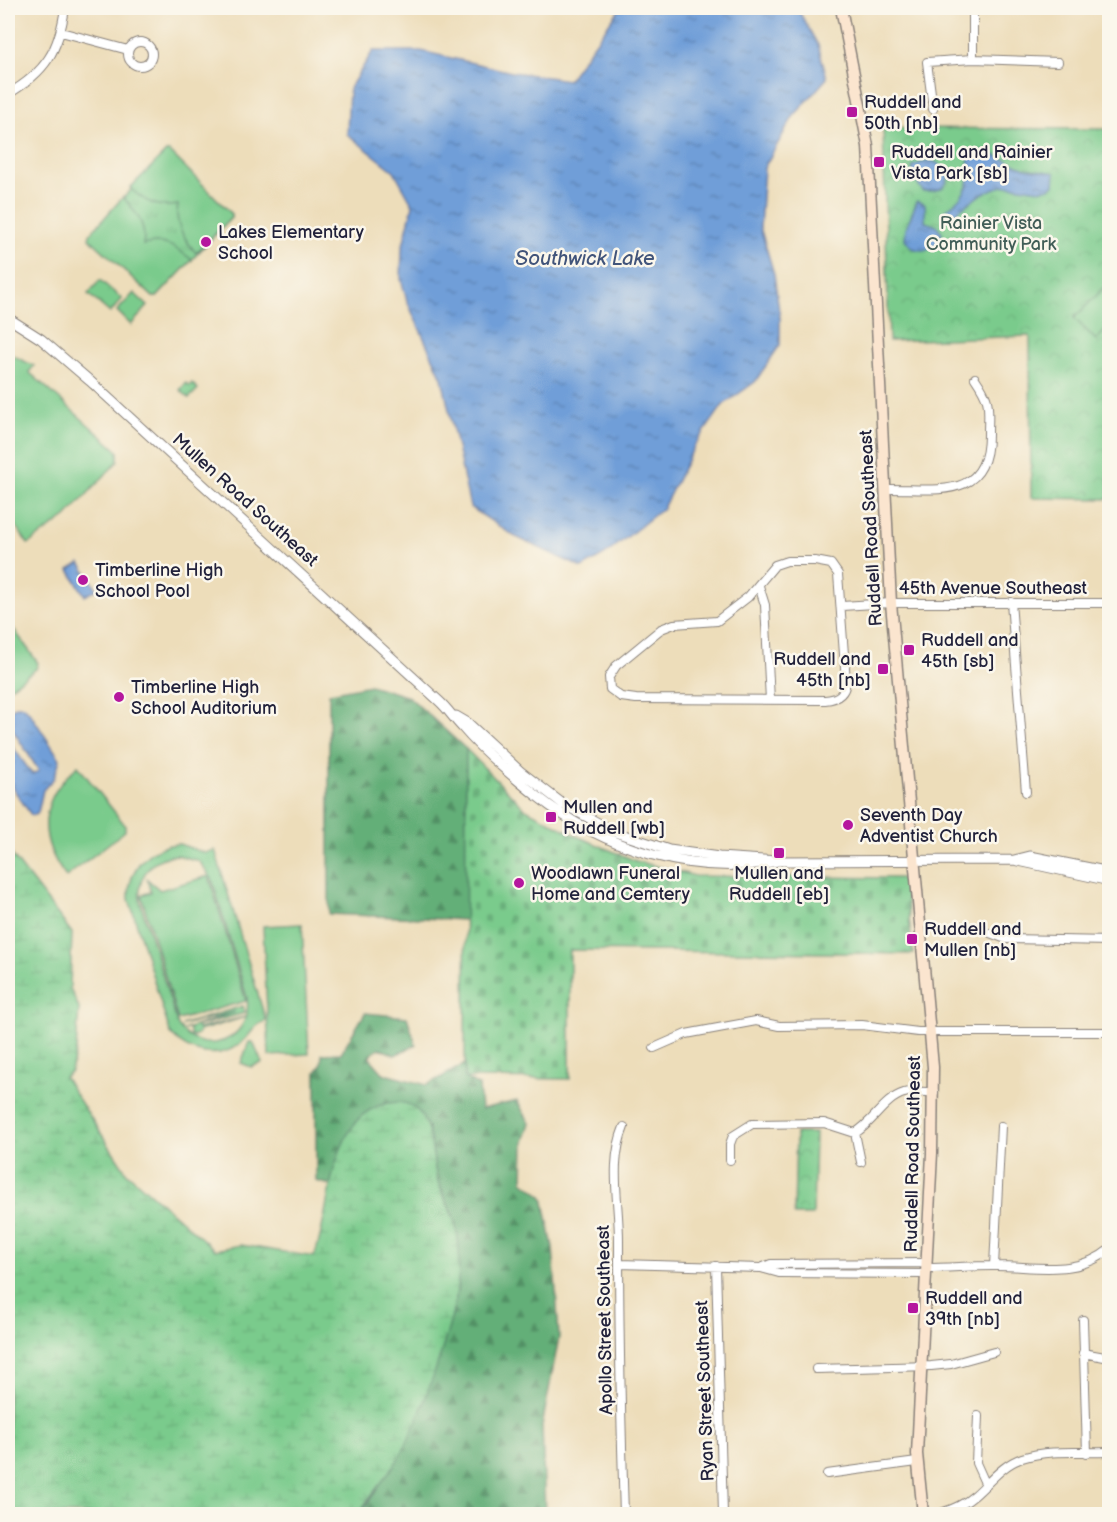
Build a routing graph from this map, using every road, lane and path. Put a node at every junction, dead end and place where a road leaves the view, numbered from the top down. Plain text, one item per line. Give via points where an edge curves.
1 (65, 8) edge
2 (841, 8) edge
3 (973, 8) edge
4 (1108, 8) edge
5 (61, 32) junction
6 (1110, 40) edge
7 (128, 50) dead end
8 (974, 59) junction
9 (1058, 62) dead end
10 (8, 94) edge
11 (933, 109) dead end
12 (8, 318) edge
13 (975, 378) dead end
14 (885, 489) junction
15 (759, 586) junction
16 (1011, 602) junction
17 (891, 603) junction
18 (1110, 603) edge
19 (842, 606) junction
20 (770, 700) junction
21 (1026, 792) dead end
22 (915, 860) junction
23 (1014, 860) junction
24 (1110, 872) edge
25 (1110, 881) edge
26 (990, 933) dead end
27 (1110, 941) edge
28 (931, 1032) junction
29 (1104, 1032) dead end
30 (654, 1048) dead end
31 (934, 1092) junction
32 (1001, 1126) dead end
33 (624, 1127) dead end
34 (855, 1133) junction
35 (730, 1160) dead end
36 (861, 1162) dead end
37 (1110, 1249) edge
38 (619, 1264) junction
39 (716, 1266) junction
40 (994, 1266) junction
41 (926, 1269) junction
42 (1083, 1320) dead end
43 (994, 1352) dead end
44 (1083, 1353) junction
45 (1110, 1358) edge
46 (921, 1366) junction
47 (816, 1369) dead end
48 (978, 1416) dead end
49 (1110, 1452) edge
50 (1087, 1453) junction
51 (917, 1462) junction
52 (827, 1474) dead end
53 (985, 1483) junction
54 (624, 1515) edge
55 (723, 1515) edge
56 (923, 1515) edge
57 (938, 1515) edge

1 - 5 street
2 - 14 main road, Ruddell Road Southeast via 868,146
3 - 8 street
4 - 6 street
5 - 7 street
5 - 10 street via 53,52 34,76
8 - 9 street
8 - 11 street via 927,62
12 - 22 street, Mullen Road Southeast via 41,339 90,381 453,715 468,723 543,790 581,816 669,850 719,857 778,861
13 - 14 street via 988,399 987,458 977,477 965,486 950,488
14 - 17 main road, Ruddell Road Southeast
15 - 19 street via 780,562 825,562 838,574
15 - 20 street via 765,605
15 - 20 street via 717,621 674,624 661,629 616,666 608,685 621,697 636,699
16 - 17 street, 45th Avenue Southeast
16 - 18 street, 45th Avenue Southeast
16 - 21 street
17 - 19 street, 45th Avenue Southeast
17 - 22 main road, Ruddell Road Southeast
19 - 20 street via 846,681 842,694 833,700
22 - 23 street, Mullen Road Southeast
22 - 28 main road, Ruddell Road Southeast
23 - 24 street, Mullen Road Southeast via 1041,857
23 - 25 street, Mullen Road Southeast
26 - 27 street via 1006,939
28 - 29 street
28 - 30 street via 862,1025 779,1026 756,1021 686,1034
28 - 31 main road, Ruddell Road Southeast
31 - 34 street via 904,1093 889,1101
31 - 41 main road, Ruddell Road Southeast
32 - 40 street
33 - 38 street, Apollo Street Southeast via 617,1144 615,1176
34 - 35 street via 824,1123 752,1124 733,1136
34 - 36 street
37 - 40 street via 1093,1260 1062,1269
38 - 39 street
38 - 54 street, Apollo Street Southeast
39 - 41 street via 779,1273
39 - 55 street, Ryan Street Southeast
40 - 41 street
41 - 46 main road, Ruddell Road Southeast
42 - 44 street
43 - 46 street via 951,1364
44 - 45 street
44 - 50 street
46 - 47 street
46 - 51 main road, Ruddell Road Southeast
48 - 53 street via 976,1463
49 - 50 street
50 - 53 street via 1022,1458
51 - 52 street
51 - 56 main road, Ruddell Road Southeast
53 - 57 street via 959,1507

